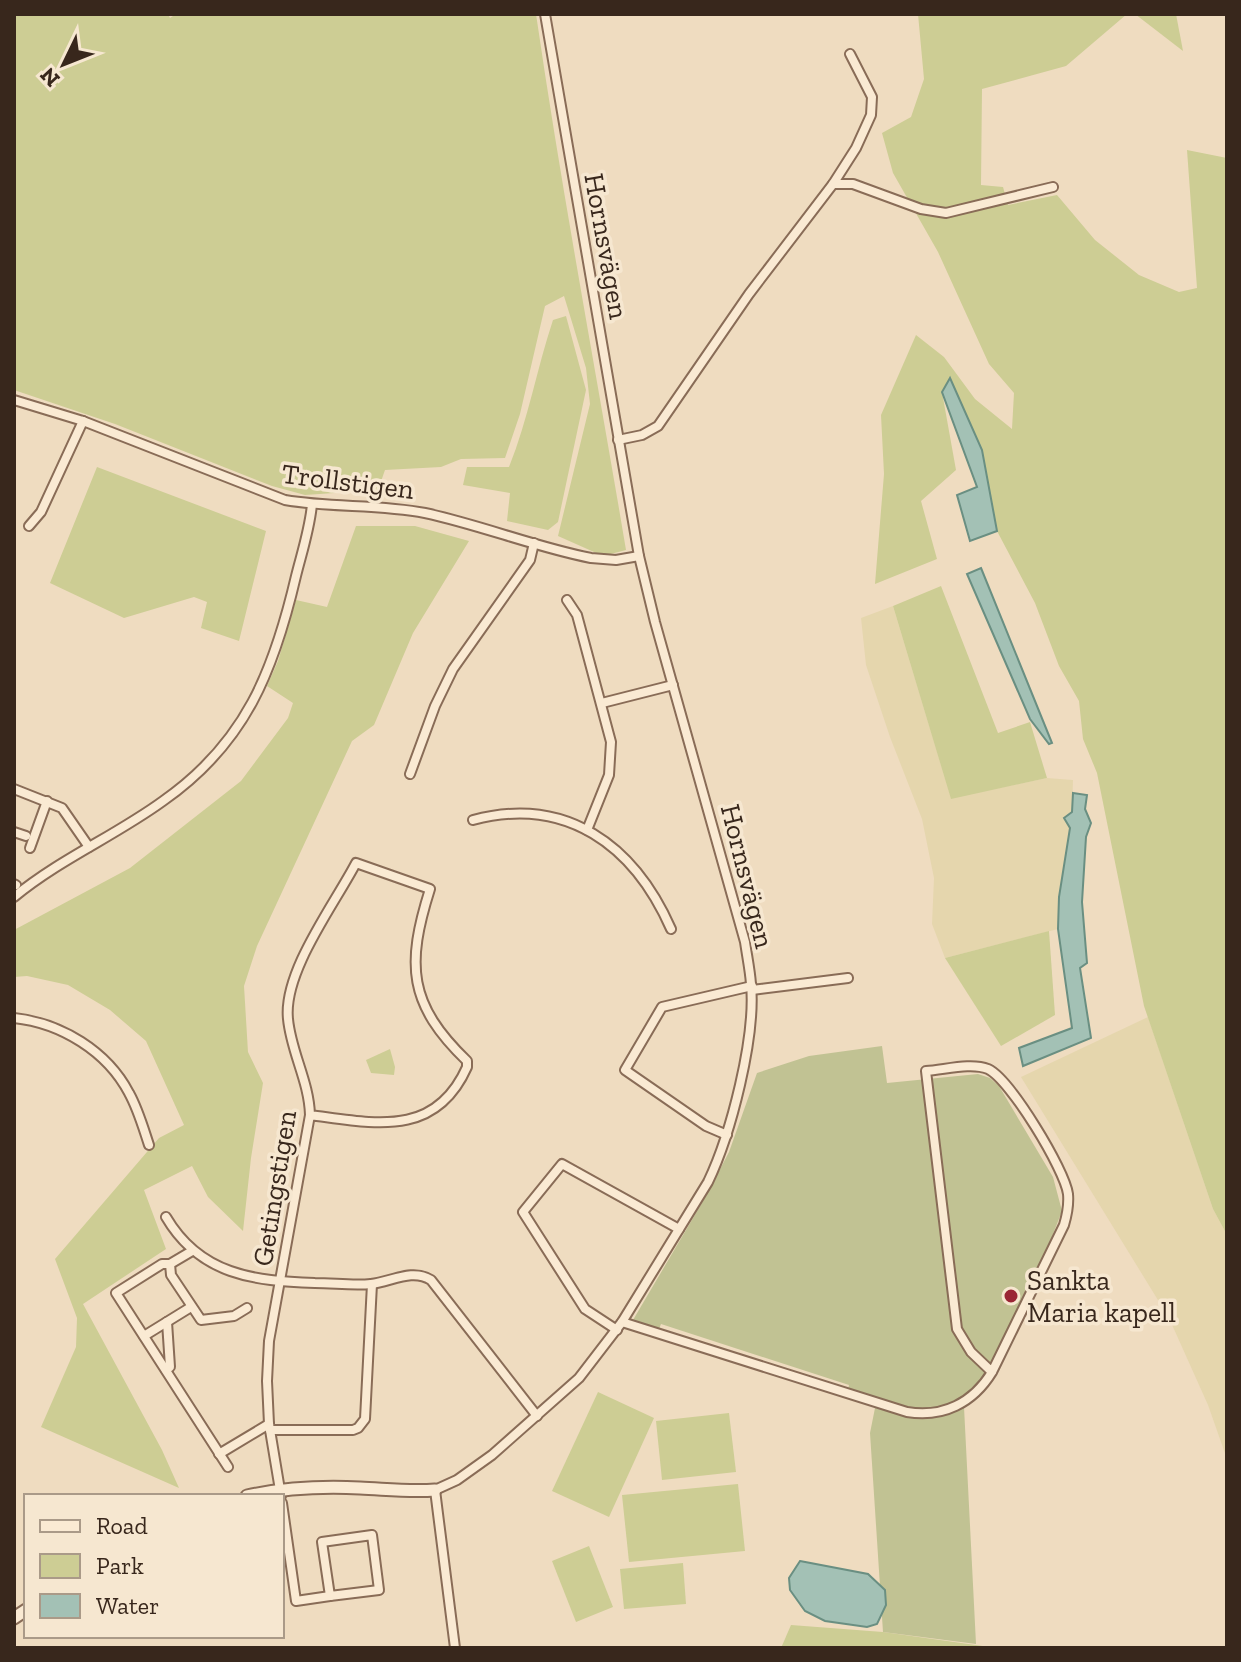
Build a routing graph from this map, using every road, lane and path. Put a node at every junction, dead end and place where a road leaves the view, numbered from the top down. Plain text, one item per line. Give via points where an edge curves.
1 (545, 14) edge
2 (850, 54) dead end
3 (833, 184) junction
4 (1053, 187) dead end
5 (14, 400) edge
6 (83, 421) junction
7 (618, 440) junction
8 (312, 504) junction
9 (29, 526) dead end
10 (534, 543) junction
11 (639, 556) junction
12 (567, 600) dead end
13 (673, 685) junction
14 (602, 703) junction
15 (410, 774) dead end
16 (14, 789) edge
17 (47, 801) junction
18 (473, 820) dead end
19 (587, 830) junction
20 (14, 832) edge
21 (26, 836) dead end
22 (89, 847) junction
23 (30, 848) dead end
24 (14, 897) edge
25 (671, 929) dead end
26 (848, 978) dead end
27 (752, 988) junction
28 (14, 1018) edge
29 (310, 1115) junction
30 (727, 1135) junction
31 (149, 1145) dead end
32 (166, 1217) dead end
33 (679, 1229) junction
34 (192, 1251) junction
35 (170, 1264) junction
36 (281, 1282) junction
37 (372, 1284) junction
38 (191, 1307) junction
39 (247, 1308) dead end
40 (167, 1322) junction
41 (620, 1326) junction
42 (144, 1336) junction
43 (166, 1370) junction
44 (992, 1372) junction
45 (537, 1416) junction
46 (270, 1427) junction
47 (219, 1454) junction
48 (228, 1467) dead end
49 (435, 1490) junction
50 (280, 1493) edge
51 (284, 1517) edge
52 (330, 1596) junction
53 (455, 1648) edge

1 - 7 street, Hornsvägen
2 - 3 street via 872,106 856,148
3 - 4 street via 853,184 946,213
3 - 7 street via 658,426
5 - 6 street, Trollstigen
6 - 8 street, Trollstigen via 285,500
6 - 9 street via 41,512
7 - 11 street, Hornsvägen
8 - 10 street, Trollstigen via 424,513
8 - 22 street via 275,657 241,721 215,756 180,788
10 - 11 street, Trollstigen via 603,560
10 - 15 street via 530,560 453,669
11 - 13 street, Hornsvägen
12 - 14 street via 577,615
13 - 14 street
13 - 27 street, Hornsvägen via 745,942
14 - 19 street via 611,758
16 - 17 street
17 - 22 street via 62,808
17 - 23 street
18 - 19 street via 515,812 552,817
19 - 25 street via 637,870
20 - 21 street
22 - 24 street
26 - 27 street
27 - 30 street, Hornsvägen via 743,1066
27 - 30 street via 662,1007 625,1070
28 - 31 street via 62,1031 105,1061 129,1092
29 - 29 street, Getingstigen via 287,1016 290,986 356,863 430,889 416,935 417,982 429,1015 467,1067 444,1100 420,1117 374,1123
29 - 36 street, Getingstigen
30 - 33 street, Hornsvägen via 708,1182
32 - 34 street
33 - 41 street, Hornsvägen
33 - 41 street via 562,1164 523,1212 585,1309
34 - 35 street
34 - 36 street via 221,1269
35 - 38 street
35 - 42 street via 116,1293
36 - 37 street
36 - 46 street, Getingstigen via 269,1341
37 - 45 street via 417,1274 431,1280
37 - 46 street via 362,1424 353,1430
38 - 39 street via 201,1320 234,1316
38 - 40 street
40 - 42 street
40 - 43 street
41 - 44 street via 920,1414 952,1409
41 - 45 street, Hornsvägen via 579,1378
42 - 43 street
43 - 47 street
44 - 44 street via 1064,1225 1068,1193 1060,1169 1003,1079 978,1067 926,1071 957,1329
45 - 49 street, Hornsvägen via 457,1480
46 - 47 street
46 - 50 street, Getingstigen
47 - 48 street
49 - 50 street via 326,1487
49 - 53 street
51 - 52 street via 296,1601
52 - 52 street via 379,1590 372,1535 322,1542

